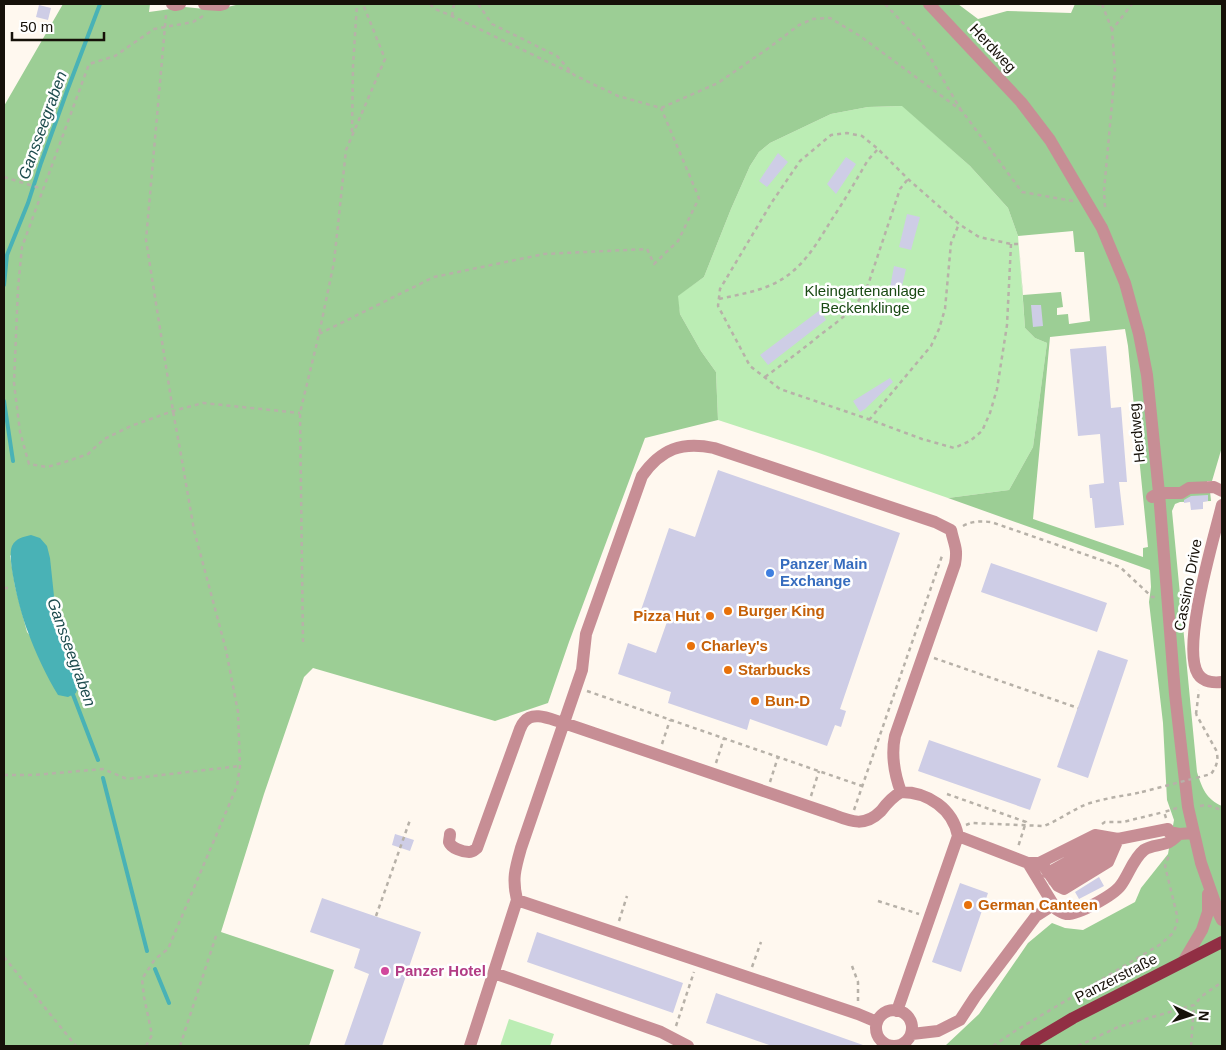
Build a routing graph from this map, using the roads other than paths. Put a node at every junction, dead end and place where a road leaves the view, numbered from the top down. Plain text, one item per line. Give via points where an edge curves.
1 (180, 4) edge
2 (204, 4) edge
3 (222, 4) edge
4 (929, 4) edge
5 (169, 8) edge
6 (1222, 490) edge
7 (1155, 496) junction
8 (1222, 505) edge
9 (1222, 682) edge
10 (564, 723) junction
11 (900, 792) junction
12 (957, 832) junction
13 (1174, 832) junction
14 (1193, 833) junction
15 (450, 834) dead end
16 (1118, 839) junction
17 (1042, 870) junction
18 (1207, 881) junction
19 (1222, 895) edge
20 (517, 900) junction
21 (1053, 905) junction
22 (1222, 920) edge
23 (1222, 942) edge
24 (1183, 962) junction
25 (494, 973) junction
26 (897, 1010) junction
27 (877, 1022) junction
28 (912, 1034) junction
29 (884, 1045) edge
30 (470, 1046) edge
31 (688, 1046) edge
32 (1026, 1046) edge

1 - 5 street
2 - 3 street
4 - 7 street, Herdweg via 1021,102 1050,140 1102,228 1125,283 1139,334 1147,375
6 - 7 street via 1214,495 1189,496 1180,492
7 - 14 street, Herdweg
8 - 9 street, Cassino Drive via 1199,598 1193,650 1199,676 1206,681
10 - 11 street via 850,821 871,820 892,796
10 - 11 street via 582,670 586,634 642,476 650,464 672,449 687,446 714,448 935,522 950,530 956,546 955,564 895,736 893,759
10 - 15 street via 540,716 524,721 477,848 468,852 454,848 450,845
10 - 20 street via 515,870
11 - 12 street via 911,792 934,801 946,810
12 - 17 street
12 - 26 street
13 - 14 street
13 - 16 street
13 - 21 street via 1169,843 1144,850 1112,895 1073,913 1060,912
14 - 18 street, Herdweg
16 - 17 street via 1095,835
16 - 17 street via 1108,862 1064,888
17 - 21 street
18 - 19 street
18 - 22 street, Herdweg
18 - 24 street via 1208,912 1202,930
20 - 25 street
20 - 27 street
21 - 28 street via 1036,916 960,1020 938,1031
23 - 24 main road, Panzerstraße
24 - 32 main road, Panzerstraße
25 - 30 street
25 - 31 street via 661,1032
26 - 27 street via 882,1015
26 - 28 street via 908,1017
27 - 29 street via 876,1030
28 - 29 street via 897,1046

